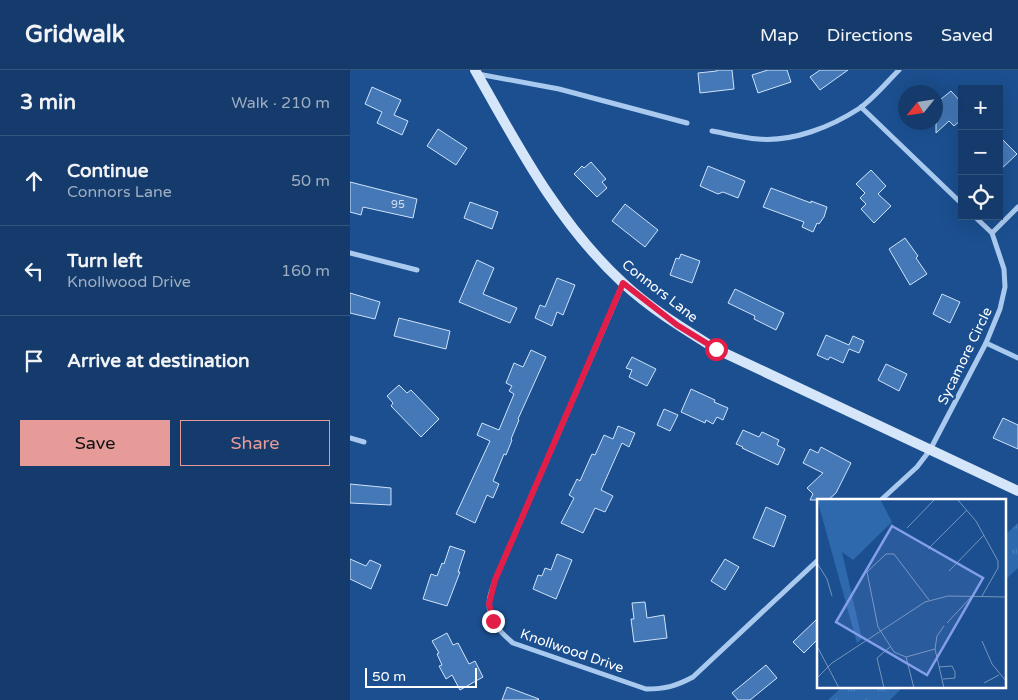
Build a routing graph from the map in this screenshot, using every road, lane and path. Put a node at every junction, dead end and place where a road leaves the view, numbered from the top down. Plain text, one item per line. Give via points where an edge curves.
1 (899, 70) edge
2 (476, 72) edge
3 (861, 107) junction
4 (687, 123) dead end
5 (712, 131) dead end
6 (958, 200) edge
7 (1018, 207) edge
8 (978, 220) edge
9 (992, 233) junction
10 (350, 253) edge
11 (417, 270) dead end
12 (623, 283) junction
13 (986, 343) junction
14 (1018, 358) edge
15 (350, 438) edge
16 (364, 442) dead end
17 (930, 450) junction
18 (1018, 491) edge
19 (882, 499) edge
20 (817, 561) edge

1 - 3 street
2 - 4 street via 559,89
2 - 12 street, Connors Lane via 558,210
3 - 5 street via 836,121 786,139 759,139
3 - 6 street
7 - 9 street
8 - 9 street, Sycamore Circle
9 - 13 street, Sycamore Circle via 1004,269 1005,287
10 - 11 street
12 - 17 street, Connors Lane via 677,325 716,349
12 - 20 street, Knollwood Drive via 495,580 489,604 500,633 513,643 646,689 662,689 693,677
13 - 14 street
13 - 17 street, Sycamore Circle
15 - 16 street
17 - 18 street, Connors Lane
17 - 19 street via 917,467

